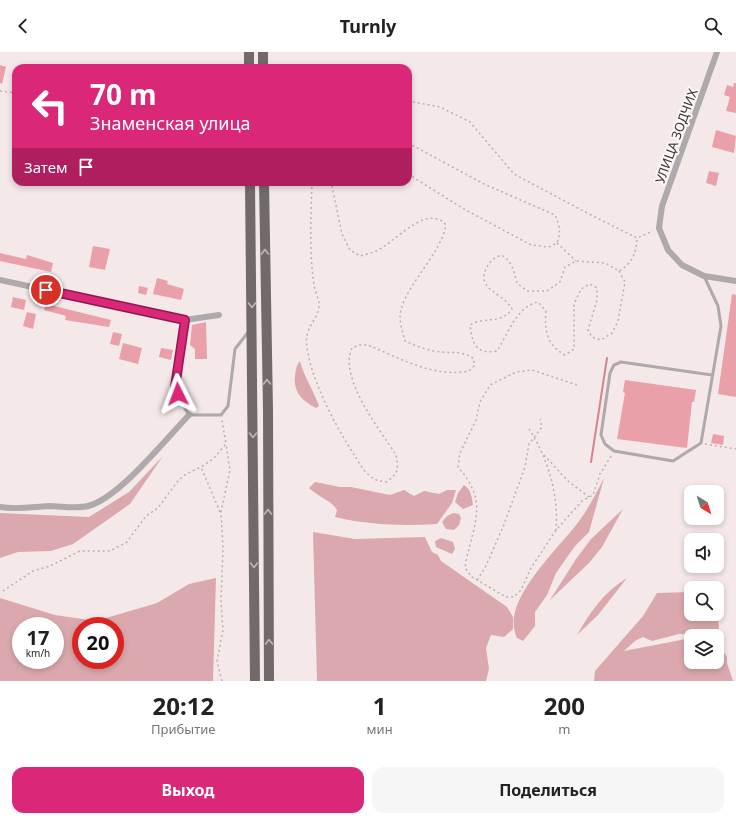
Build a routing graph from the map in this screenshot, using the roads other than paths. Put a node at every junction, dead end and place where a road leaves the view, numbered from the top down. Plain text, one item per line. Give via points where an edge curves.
1 (249, 52) edge
2 (263, 52) edge
3 (717, 52) edge
4 (249, 64) edge
5 (263, 64) edge
6 (250, 186) edge
7 (264, 186) edge
8 (704, 276) junction
9 (0, 280) edge
10 (736, 281) edge
11 (219, 315) dead end
12 (185, 320) junction
13 (252, 327) junction
14 (712, 375) junction
15 (189, 415) junction
16 (0, 507) edge
17 (255, 681) edge
18 (269, 681) edge

1 - 4 highway
2 - 5 highway
3 - 8 street, УЛИЦА ЗОДЧИХ via 662,206 659,228 668,250 682,265
6 -> 13 highway
18 -> 7 highway
8 - 10 street
8 - 14 lane via 718,306 721,326
9 - 12 street
11 - 12 street
12 - 15 lane via 175,387
13 - 15 lane via 235,349 228,406 220,415
13 -> 17 highway
14 - 14 lane via 621,362 614,365 610,373 601,435 605,444 614,451 673,461 702,444
15 - 16 street via 118,489 101,502 87,506 13,509

